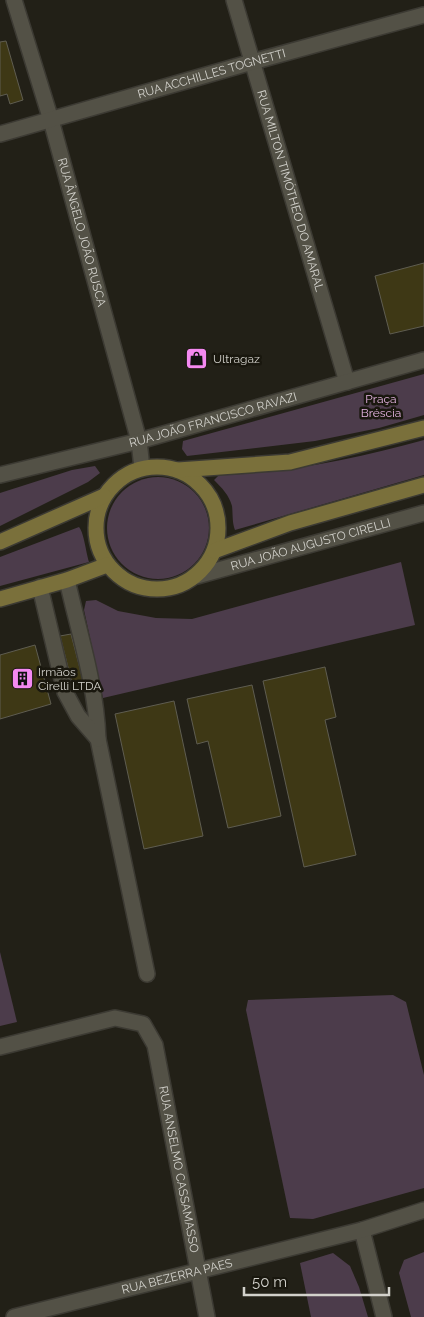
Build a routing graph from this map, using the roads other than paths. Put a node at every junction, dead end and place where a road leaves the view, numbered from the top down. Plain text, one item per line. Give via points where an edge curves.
1 (14, 0) edge
2 (234, 0) edge
3 (424, 14) edge
4 (252, 62) junction
5 (51, 120) junction
6 (0, 134) edge
7 (424, 360) edge
8 (347, 382) junction
9 (424, 428) edge
10 (140, 441) junction
11 (142, 468) junction
12 (178, 470) junction
13 (0, 474) edge
14 (424, 485) edge
15 (104, 496) junction
16 (424, 513) edge
17 (0, 542) edge
18 (214, 550) junction
19 (107, 565) junction
20 (197, 576) junction
21 (66, 580) junction
22 (40, 587) junction
23 (0, 599) edge
24 (98, 738) junction
25 (147, 974) dead end
26 (0, 1047) edge
27 (424, 1210) edge
28 (362, 1230) junction
29 (197, 1270) junction
30 (14, 1317) edge
31 (207, 1317) edge
32 (384, 1317) edge

1 - 5 street, RUA ÂNGELO JOÃO RUSCA
2 - 4 street, RUA MILTON TIMÓTHEO DO AMARAL
3 - 4 street, RUA ACCHILLES TOGNETTI
4 - 5 street, RUA ACCHILLES TOGNETTI
4 - 8 street, RUA MILTON TIMÓTHEO DO AMARAL
5 - 6 street, RUA ACCHILLES TOGNETTI
5 - 10 street, RUA ÂNGELO JOÃO RUSCA
7 - 8 street, RUA JOÃO FRANCISCO RAVAZI
8 - 10 street, RUA JOÃO FRANCISCO RAVAZI
9 - 12 main road via 290,462
10 - 11 street, RUA ÂNGELO JOÃO RUSCA
10 - 13 street, RUA JOÃO FRANCISCO RAVAZI
11 - 12 main road via 161,466
11 - 15 main road via 127,474
12 - 18 main road via 195,480 212,503 218,532
14 - 18 main road via 290,523
15 - 17 main road
15 - 19 main road via 97,513 95,531 98,549
16 - 20 street, RUA JOÃO AUGUSTO CIRELLI
18 - 20 main road
19 - 20 main road via 122,579 140,588 160,590 180,586
19 - 21 main road
21 - 22 main road
21 - 24 street via 92,683
22 - 23 main road
22 - 24 street via 65,692 78,716
24 - 25 street
26 - 29 street, RUA ANSELMO CASSAMASSO via 115,1018 143,1024 155,1045
27 - 28 street, RUA BEZERRA PAES
28 - 29 street, RUA BEZERRA PAES
28 - 32 street
29 - 30 street, RUA BEZERRA PAES
29 - 31 street, RUA ANSELMO CASSAMASSO

